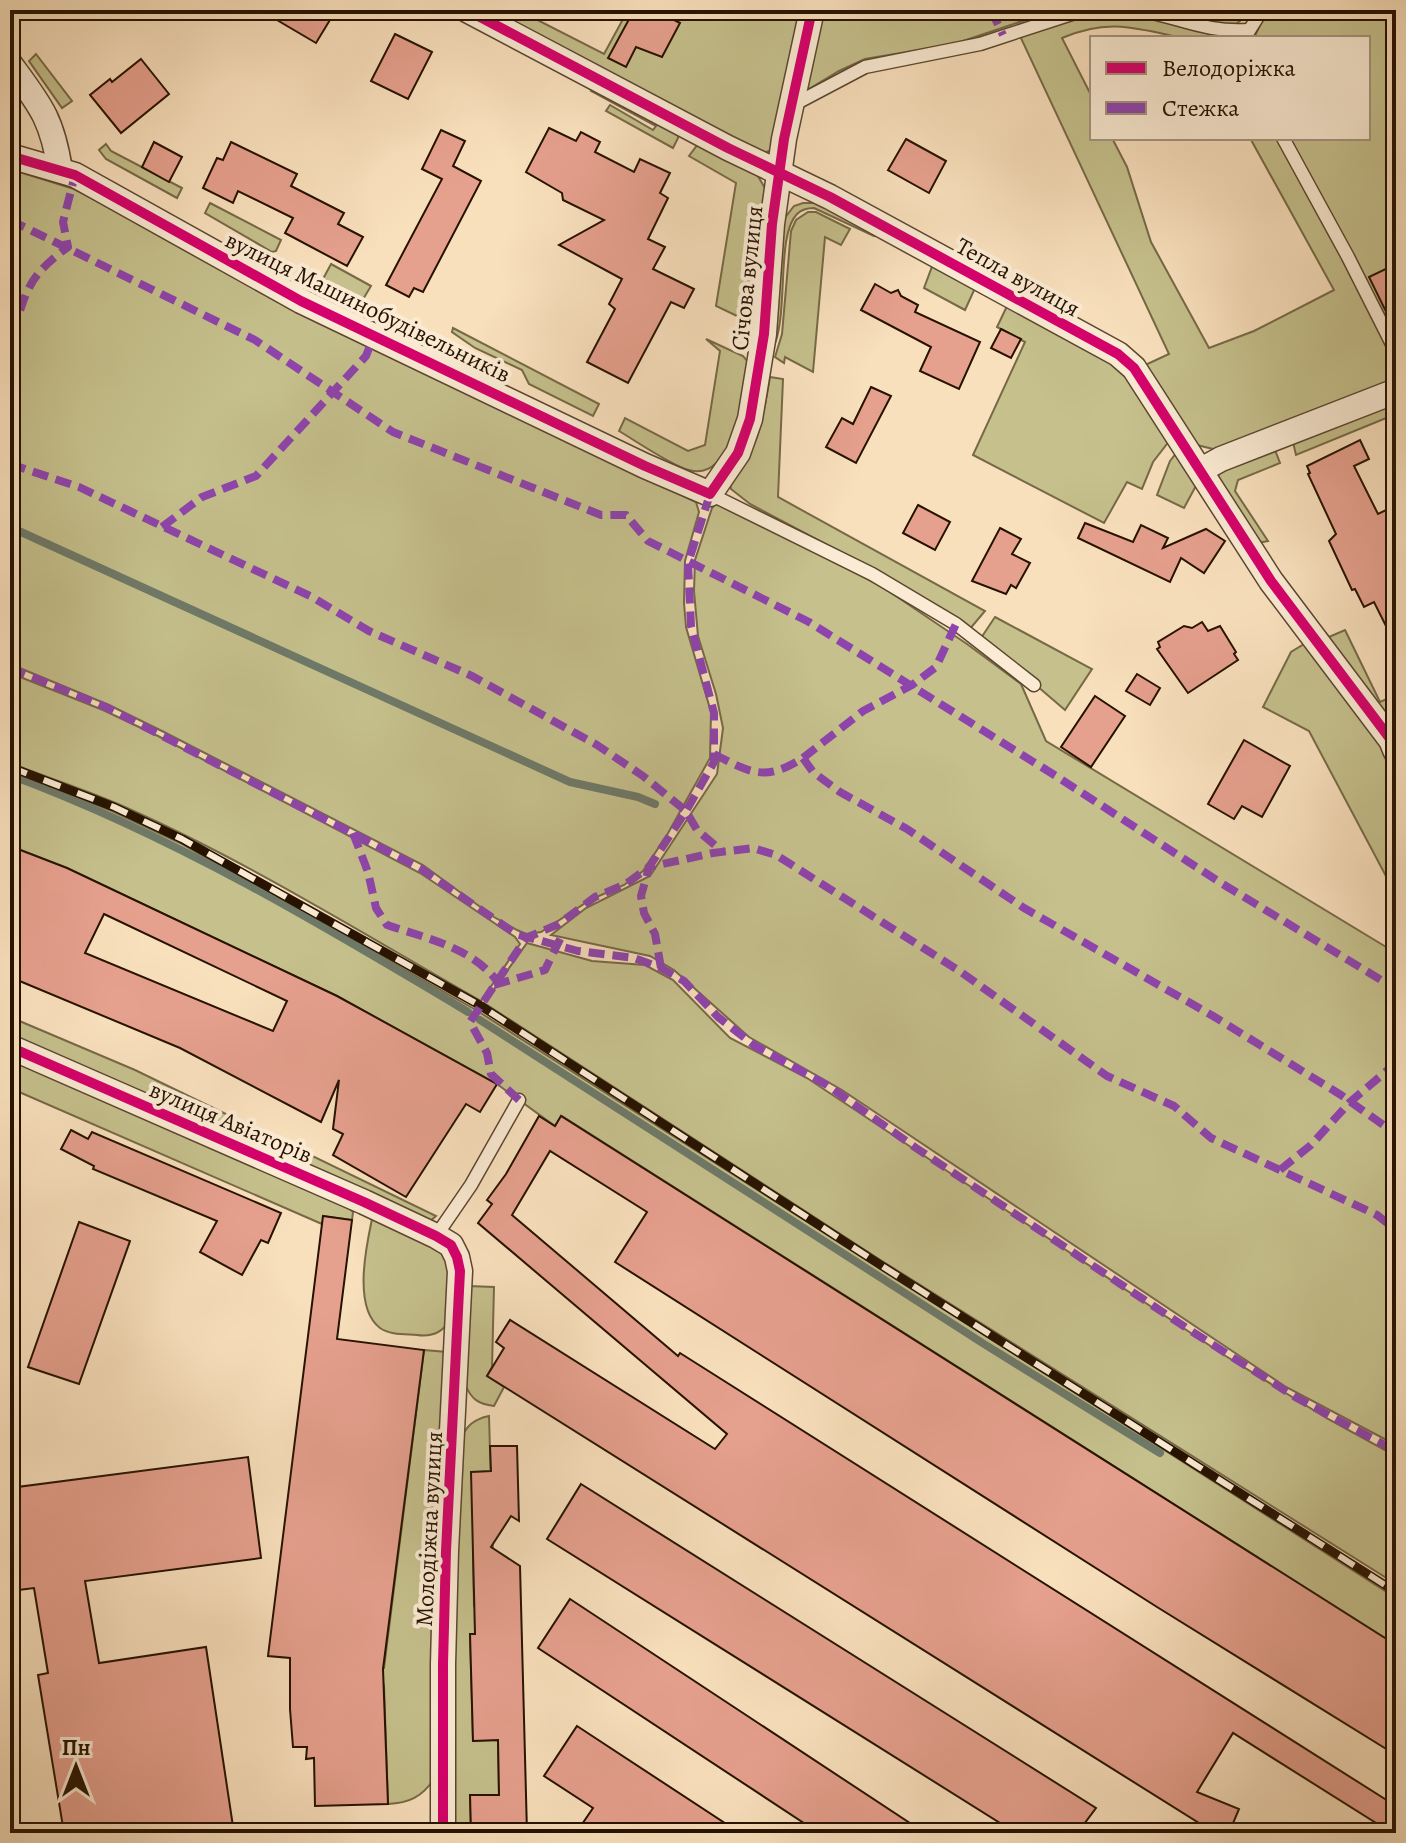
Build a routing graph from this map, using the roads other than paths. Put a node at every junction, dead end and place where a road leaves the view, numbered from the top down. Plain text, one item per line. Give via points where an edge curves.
1 (467, 10) edge
2 (812, 10) edge
3 (1084, 10) edge
4 (1139, 10) edge
5 (1262, 10) edge
6 (1247, 34) edge
7 (10, 64) edge
8 (791, 107) junction
9 (1284, 140) edge
10 (10, 156) edge
11 (60, 170) junction
12 (778, 174) junction
13 (1396, 352) edge
14 (1396, 391) edge
15 (1201, 470) junction
16 (710, 494) junction
17 (1034, 685) dead end
18 (1396, 752) edge
19 (10, 1047) edge
20 (519, 1100) dead end
21 (436, 1236) junction
22 (443, 1833) edge

1 - 12 street, Тепла вулиця
2 - 8 street, Січова вулиця
3 - 8 lane via 980,44 865,67
4 - 6 lane
5 - 6 lane
7 - 11 street via 47,116
8 - 12 street, Січова вулиця
9 - 13 lane
10 - 11 street, вулиця Машинобудівельників
11 - 16 street, вулиця Машинобудівельників via 301,301
12 - 15 street, Тепла вулиця via 830,197 1118,354 1134,368
12 - 16 street, Січова вулиця via 764,334 750,419 738,453
14 - 15 street
15 - 18 street, Тепла вулиця via 1271,581
16 - 17 lane via 872,574 956,624
19 - 21 street, вулиця Авіаторів
20 - 21 lane
21 - 22 street, Молодіжна вулиця via 451,1245 460,1271 446,1551

